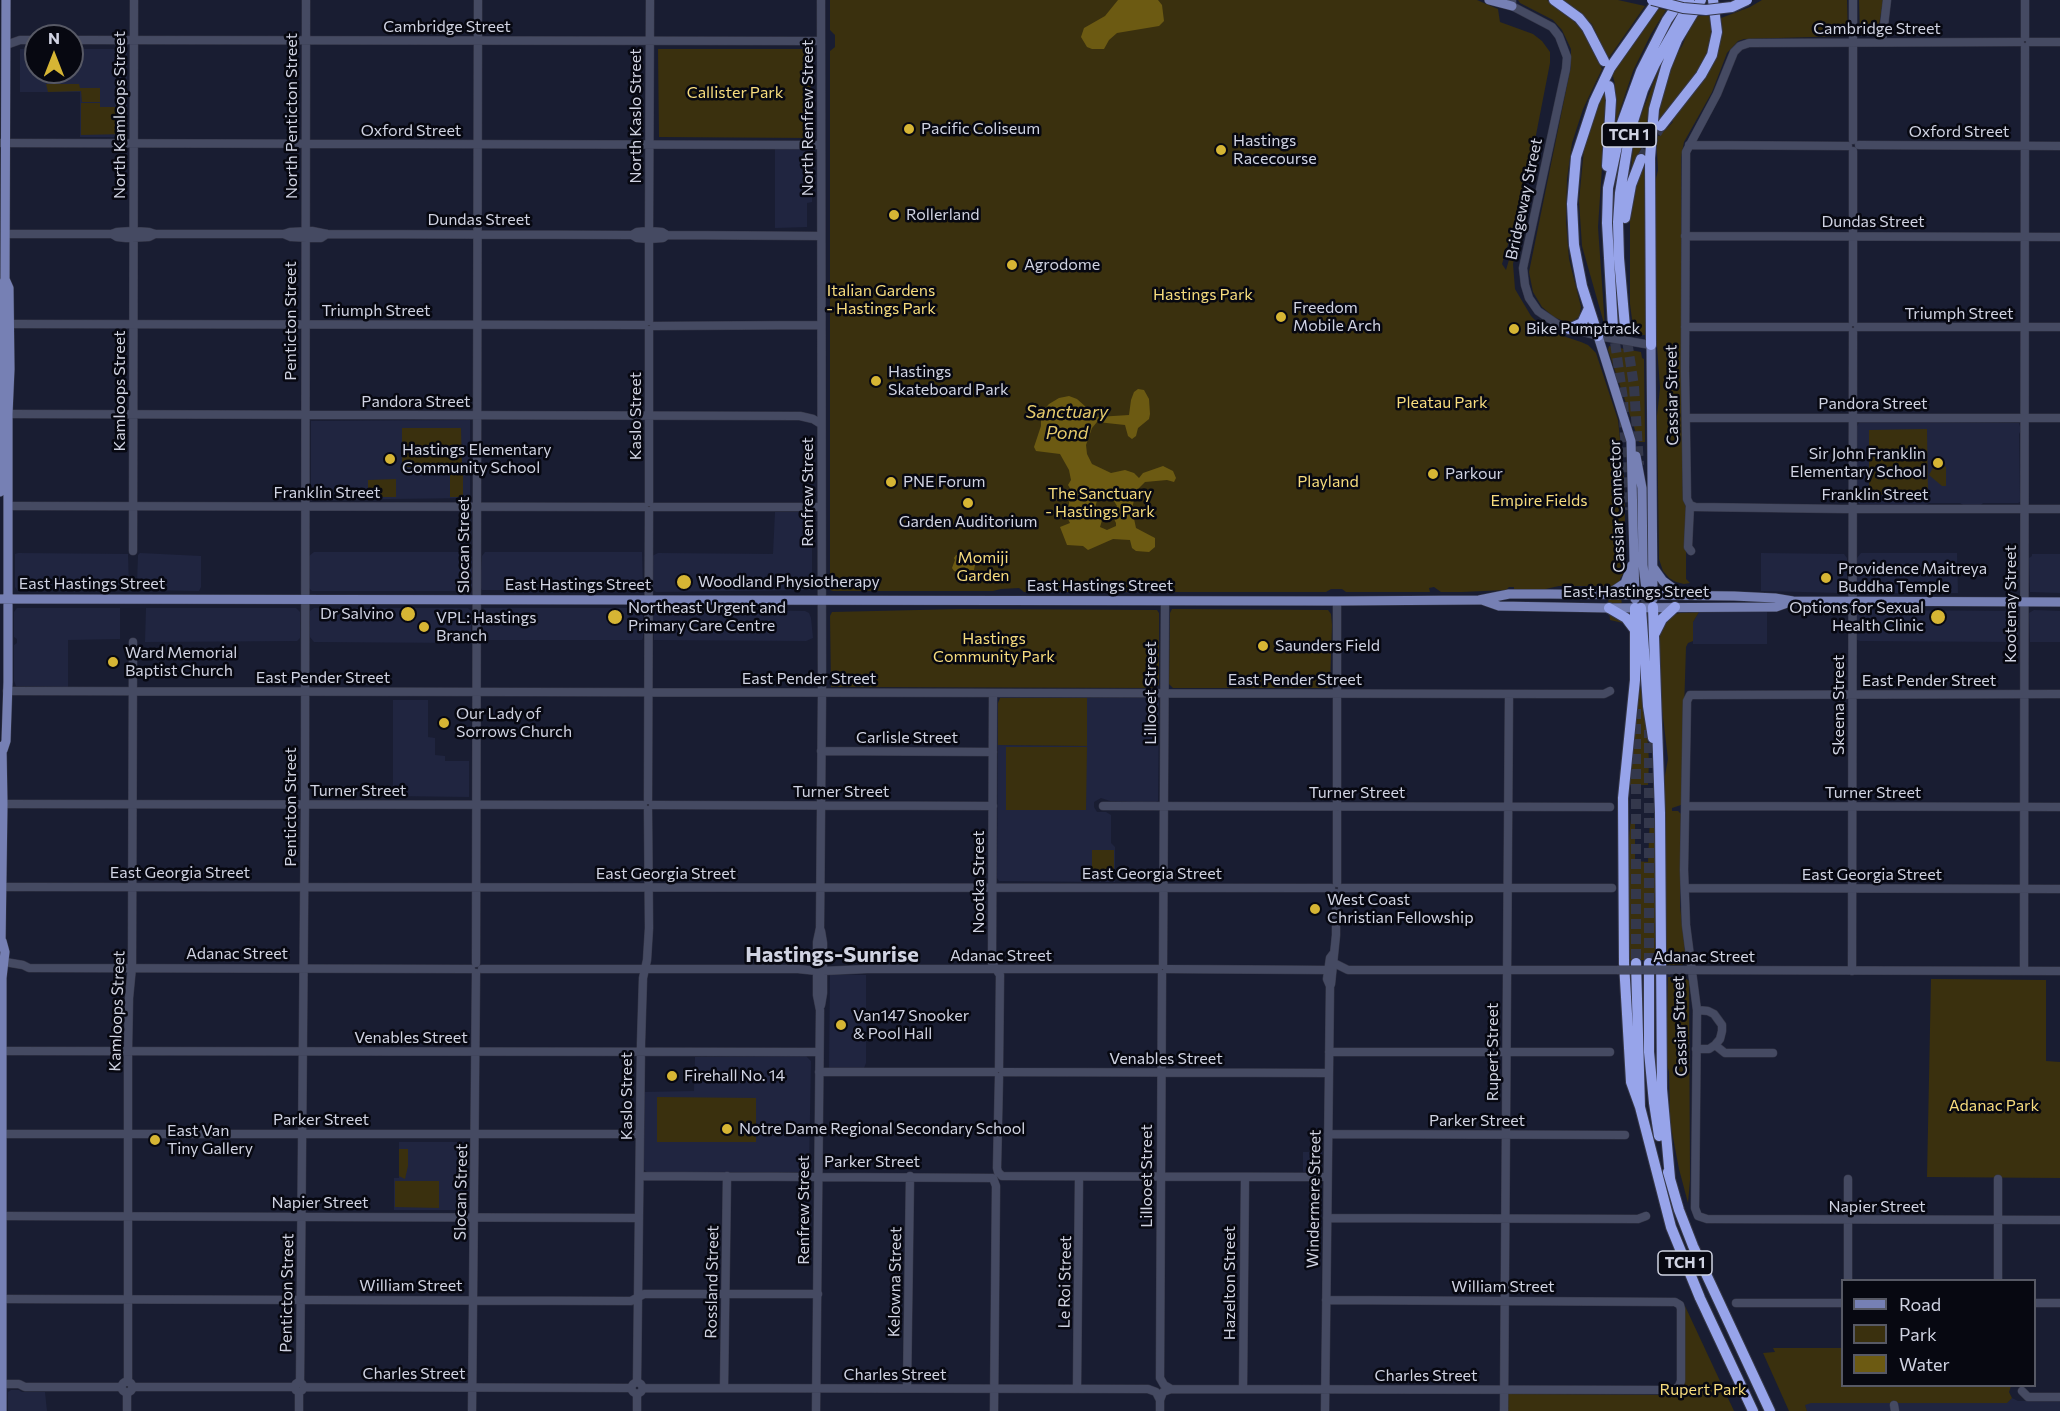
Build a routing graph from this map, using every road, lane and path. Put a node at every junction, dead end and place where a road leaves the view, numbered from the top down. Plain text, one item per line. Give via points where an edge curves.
1 (6, 0) edge
2 (134, 0) edge
3 (306, 0) edge
4 (478, 0) edge
5 (650, 0) edge
6 (821, 0) edge
7 (1489, 0) edge
8 (1554, 0) edge
9 (1652, 0) edge
10 (1658, 0) edge
11 (1681, 0) edge
12 (1713, 0) edge
13 (1748, 0) edge
14 (1853, 0) edge
15 (1887, 0) edge
16 (2025, 0) edge
17 (1697, 1) edge
18 (1512, 3) edge
19 (6, 29) junction
20 (20, 40) junction
21 (24, 40) edge
22 (84, 40) edge
23 (134, 40) junction
24 (306, 40) junction
25 (477, 40) junction
26 (650, 40) junction
27 (821, 41) junction
28 (1853, 42) junction
29 (1882, 42) junction
30 (2025, 42) junction
31 (2060, 42) edge
32 (4, 51) edge
33 (1604, 60) dead end
34 (1610, 86) dead end
35 (1661, 126) tunnel mouth
36 (3, 144) edge
37 (133, 144) junction
38 (305, 144) junction
39 (650, 144) junction
40 (478, 145) junction
41 (821, 145) junction
42 (1689, 145) junction
43 (1853, 146) junction
44 (2025, 146) junction
45 (2060, 146) edge
46 (1641, 159) tunnel mouth
47 (1608, 188) junction
48 (3, 234) edge
49 (133, 234) junction
50 (305, 235) junction
51 (477, 235) junction
52 (649, 235) junction
53 (821, 236) junction
54 (1685, 236) junction
55 (1852, 237) junction
56 (2025, 237) junction
57 (2060, 237) edge
58 (1621, 284) junction
59 (1589, 308) junction
60 (4, 324) edge
61 (134, 324) junction
62 (304, 324) junction
63 (477, 325) junction
64 (821, 325) junction
65 (649, 326) junction
66 (1625, 327) tunnel mouth
67 (1685, 327) junction
68 (1853, 327) junction
69 (2060, 327) edge
70 (1613, 328) tunnel mouth
71 (2025, 328) junction
72 (1569, 329) junction
73 (1598, 336) junction
74 (1651, 345) junction
75 (3, 414) edge
76 (133, 415) junction
77 (305, 416) junction
78 (477, 416) junction
79 (649, 416) junction
80 (2025, 417) junction
81 (1686, 418) junction
82 (1852, 418) junction
83 (2060, 418) edge
84 (821, 424) junction
85 (1631, 441) junction
86 (0, 492) edge
87 (1690, 505) junction
88 (9, 506) junction
89 (133, 506) junction
90 (305, 506) junction
91 (477, 506) junction
92 (649, 507) junction
93 (821, 507) junction
94 (1852, 509) junction
95 (2024, 509) junction
96 (2060, 509) edge
97 (133, 551) dead end
98 (1690, 551) dead end
99 (1634, 557) junction
100 (1653, 567) junction
101 (1609, 594) junction
102 (1635, 594) junction
103 (1649, 594) junction
104 (1681, 594) junction
105 (4, 599) edge
106 (305, 600) junction
107 (477, 600) junction
108 (649, 600) junction
109 (1479, 600) junction
110 (821, 601) junction
111 (1165, 601) junction
112 (1337, 601) junction
113 (1793, 601) junction
114 (1853, 601) junction
115 (2024, 602) junction
116 (2060, 602) edge
117 (1653, 607) junction
118 (1675, 607) junction
119 (1609, 608) junction
120 (1638, 608) junction
121 (1635, 630) junction
122 (1654, 636) junction
123 (133, 642) dead end
124 (7, 691) junction
125 (133, 691) junction
126 (1610, 691) dead end
127 (305, 692) junction
128 (477, 692) junction
129 (822, 692) junction
130 (648, 693) junction
131 (993, 693) junction
132 (1164, 693) junction
133 (1337, 693) junction
134 (1509, 694) junction
135 (1852, 694) junction
136 (2024, 694) junction
137 (2060, 694) edge
138 (1690, 695) joint
139 (1657, 746) junction
140 (1, 747) edge
141 (821, 751) junction
142 (993, 752) junction
143 (2, 804) edge
144 (132, 804) junction
145 (305, 805) junction
146 (476, 805) junction
147 (648, 805) junction
148 (821, 805) junction
149 (993, 806) junction
150 (1103, 806) dead end
151 (1164, 806) junction
152 (1337, 807) junction
153 (1508, 807) junction
154 (1610, 807) dead end
155 (1686, 807) junction
156 (1852, 807) junction
157 (2024, 807) junction
158 (2060, 807) edge
159 (132, 886) junction
160 (304, 886) junction
161 (1, 887) edge
162 (477, 887) junction
163 (648, 887) junction
164 (820, 887) junction
165 (992, 887) junction
166 (1164, 888) junction
167 (1336, 888) junction
168 (1508, 888) junction
169 (1612, 888) dead end
170 (1684, 888) junction
171 (1852, 889) junction
172 (2023, 889) junction
173 (2060, 889) edge
174 (1, 945) edge
175 (1636, 963) tunnel mouth
176 (1649, 963) tunnel mouth
177 (2, 965) edge
178 (1332, 966) junction
179 (132, 968) junction
180 (303, 968) junction
181 (476, 968) junction
182 (645, 969) junction
183 (820, 969) junction
184 (996, 969) junction
185 (1162, 969) junction
186 (1508, 970) junction
187 (1692, 970) junction
188 (1852, 970) junction
189 (2024, 970) junction
190 (2060, 971) edge
191 (1696, 1010) junction
192 (1716, 1045) junction
193 (1696, 1049) junction
194 (128, 1051) junction
195 (302, 1051) junction
196 (476, 1051) junction
197 (641, 1051) junction
198 (819, 1052) junction
199 (1329, 1052) junction
200 (1506, 1052) junction
201 (1610, 1052) dead end
202 (1773, 1053) dead end
203 (1, 1056) edge
204 (819, 1072) junction
205 (999, 1072) junction
206 (1161, 1072) junction
207 (1328, 1073) junction
208 (1640, 1107) junction
209 (2, 1134) junction
210 (129, 1134) junction
211 (302, 1134) junction
212 (475, 1134) junction
213 (640, 1134) junction
214 (1328, 1134) junction
215 (1506, 1135) junction
216 (1625, 1135) dead end
217 (1, 1148) edge
218 (640, 1176) junction
219 (727, 1176) junction
220 (818, 1176) junction
221 (910, 1176) junction
222 (997, 1176) junction
223 (1079, 1176) junction
224 (1161, 1177) junction
225 (1245, 1177) junction
226 (1327, 1177) junction
227 (1670, 1178) junction
228 (1848, 1179) dead end
229 (1998, 1179) dead end
230 (1697, 1213) joint
231 (2, 1216) junction
232 (128, 1216) junction
233 (302, 1216) junction
234 (1646, 1216) dead end
235 (474, 1217) junction
236 (639, 1218) junction
237 (1327, 1218) junction
238 (1505, 1218) junction
239 (1848, 1220) junction
240 (2060, 1220) edge
241 (1998, 1221) junction
242 (1, 1239) edge
243 (1848, 1279) edge
244 (1998, 1279) edge
245 (726, 1293) junction
246 (818, 1294) junction
247 (638, 1297) junction
248 (2, 1299) edge
249 (128, 1299) junction
250 (301, 1300) junction
251 (473, 1300) junction
252 (1326, 1300) junction
253 (1505, 1301) junction
254 (1736, 1303) dead end
255 (1841, 1303) edge
256 (2036, 1303) edge
257 (2060, 1303) edge
258 (1, 1330) edge
259 (2, 1384) junction
260 (1680, 1386) joint
261 (127, 1387) junction
262 (299, 1387) junction
263 (472, 1388) junction
264 (637, 1388) junction
265 (724, 1388) junction
266 (816, 1388) junction
267 (907, 1388) junction
268 (995, 1389) junction
269 (1077, 1389) junction
270 (1160, 1389) junction
271 (1243, 1389) junction
272 (1325, 1390) junction
273 (1504, 1390) junction
274 (2022, 1391) dead end
275 (2060, 1397) edge
276 (2, 1411) edge
277 (127, 1411) edge
278 (299, 1411) edge
279 (472, 1411) edge
280 (637, 1411) edge
281 (816, 1411) edge
282 (994, 1411) edge
283 (1160, 1411) edge
284 (1325, 1411) edge
285 (1504, 1411) edge
286 (1753, 1411) edge
287 (1770, 1411) edge

1 - 19 main road
2 - 23 street, North Kamloops Street
3 - 24 street, North Penticton Street
4 - 25 street, Slocan Street
5 - 26 street, North Kaslo Street
6 - 27 street, North Renfrew Street
7 - 18 main road
8 - 33 highway via 1579,18
9 - 13 highway, bridge via 1706,10 1732,7
10 - 59 highway via 1610,68 1593,102 1576,157 1573,227
11 - 47 highway, TCH 1 via 1652,48 1630,98
12 - 35 highway via 1717,32 1712,55
14 - 28 street, Skeena Street
15 - 29 street
16 - 30 street, Kootenay Street
17 - 58 highway, TCH 1 via 1655,64 1630,132 1619,203
17 - 74 highway via 1666,67 1654,109 1650,158
18 - 72 street, Bridgeway Street via 1552,27 1566,57 1523,276 1529,298 1538,311
19 - 20 street
19 - 32 main road
20 - 21 street
20 - 32 street
22 - 23 street, Cambridge Street
23 - 24 street, Cambridge Street
23 - 37 street, North Kamloops Street
24 - 25 street, Cambridge Street
24 - 38 street, North Penticton Street
25 - 26 street, Cambridge Street
25 - 40 street, Slocan Street
26 - 27 street, Cambridge Street
26 - 39 street, North Kaslo Street
27 - 41 street, North Renfrew Street
28 - 29 street, Cambridge Street
28 - 42 street, Cambridge Street via 1740,45
28 - 43 street, Skeena Street
29 - 30 street, Cambridge Street
30 - 31 street, Cambridge Street
30 - 44 street, Kootenay Street
32 - 36 main road
34 - 47 highway
36 - 37 street, Oxford Street
36 - 48 main road
37 - 38 street, Oxford Street
37 - 49 street, North Kamloops Street
38 - 40 street, Oxford Street
38 - 50 street, North Penticton Street
39 - 40 street, Oxford Street
39 - 41 street, Oxford Street
39 - 52 street, North Kaslo Street
40 - 51 street, Slocan Street
41 - 53 street, North Renfrew Street
42 - 43 street, Oxford Street
42 - 54 street, Cassiar Street
43 - 44 street, Oxford Street
43 - 55 street, Skeena Street
44 - 45 street, Oxford Street
44 - 56 street, Kootenay Street
46 - 58 highway via 1627,202
47 - 70 highway, TCH 1
48 - 49 street, Dundas Street
48 - 60 main road via 9,288
49 - 50 street, Dundas Street
49 - 61 street, Kamloops Street
50 - 51 street, Dundas Street
50 - 62 street, Penticton Street
51 - 52 street, Dundas Street
51 - 63 street, Slocan Street
52 - 53 street, Dundas Street via 663,232 667,236
52 - 65 street, Kaslo Street
53 - 64 street, Renfrew Street
54 - 55 street, Dundas Street
54 - 67 street, Cassiar Street
55 - 56 street, Dundas Street
55 - 68 street, Skeena Street
56 - 57 street, Dundas Street
56 - 71 street, Kootenay Street
58 - 66 highway, TCH 1
59 - 72 highway via 1582,323
59 - 73 highway
60 - 61 street, Triumph Street
60 - 75 main road
61 - 62 street, Triumph Street
61 - 76 street, Kamloops Street
62 - 63 street, Triumph Street
62 - 77 street, Penticton Street
63 - 65 street, Triumph Street
63 - 78 street, Slocan Street
64 - 65 street, Triumph Street
64 - 84 street, Renfrew Street
65 - 79 street, Kaslo Street
67 - 68 street, Triumph Street
67 - 81 street, Cassiar Street
68 - 71 street, Triumph Street
68 - 82 street, Skeena Street
69 - 71 street, Triumph Street
71 - 80 street, Kootenay Street
72 - 73 street, Bridgeway Street
73 - 74 street, Bridgeway Street
73 - 85 main road, Cassiar Connector
74 - 100 main road, Cassiar Connector
75 - 76 street, Pandora Street
75 - 86 main road
75 - 88 main road
76 - 77 street, Pandora Street
76 - 89 street, Kamloops Street
77 - 78 street, Pandora Street
77 - 90 street, Penticton Street
78 - 79 street, Pandora Street
78 - 91 street, Slocan Street
79 - 84 street, Pandora Street via 800,416
79 - 92 street, Kaslo Street
80 - 82 street, Pandora Street
80 - 83 street, Pandora Street
80 - 95 street, Kootenay Street
81 - 82 street, Pandora Street
81 - 87 street, Cassiar Street
82 - 94 street, Skeena Street
84 - 93 street, Renfrew Street
85 - 99 main road, Cassiar Connector
85 - 103 main road via 1642,488 1643,566
87 - 94 street, Franklin Street
87 - 98 street, Cassiar Street
88 - 89 street, Franklin Street
88 - 105 main road
89 - 90 street, Franklin Street
89 - 97 street, Kamloops Street
90 - 91 street, Franklin Street
90 - 106 street, Penticton Street
91 - 92 street, Franklin Street
91 - 107 street, Slocan Street
92 - 93 street, Franklin Street
92 - 108 street, Kaslo Street
93 - 110 street, Renfrew Street
94 - 95 street, Franklin Street
94 - 114 street, Skeena Street
95 - 96 street, Franklin Street
95 - 115 street, Kootenay Street
99 - 101 main road via 1625,583
99 - 102 main road, Cassiar Connector
100 - 103 main road, Cassiar Connector
100 - 104 main road
101 - 102 main road, East Hastings Street
101 - 109 main road, East Hastings Street via 1509,594
102 - 103 main road, East Hastings Street
102 - 120 main road
103 - 104 main road, East Hastings Street
103 - 117 main road
104 - 113 main road, East Hastings Street
105 - 106 main road, East Hastings Street
105 - 124 main road
106 - 107 main road, East Hastings Street
106 - 127 street, Penticton Street
107 - 108 main road, East Hastings Street
107 - 128 street, Slocan Street
108 - 110 main road, East Hastings Street
108 - 130 street, Kaslo Street
109 - 112 main road, East Hastings Street
109 - 119 main road, East Hastings Street via 1499,606
110 - 111 main road, East Hastings Street
110 - 129 street, Renfrew Street
111 - 112 main road, East Hastings Street
111 - 132 street, Lillooet Street
112 - 133 street, Windermere Street
113 - 114 main road, East Hastings Street
113 - 118 main road, East Hastings Street via 1776,607
114 - 115 main road, East Hastings Street
114 - 135 street, Skeena Street
115 - 116 main road, East Hastings Street
115 - 136 street, Kootenay Street
117 - 118 main road, East Hastings Street
117 - 120 main road, East Hastings Street
117 - 122 highway
118 - 122 highway via 1659,623
119 - 120 main road, East Hastings Street
119 - 121 highway via 1626,618
120 - 121 highway
120 - 139 highway via 1651,733
121 - 208 highway via 1634,690 1623,798 1624,963 1631,1082
122 - 139 highway
123 - 125 street, Kamloops Street
124 - 125 street, East Pender Street
124 - 140 main road via 6,741
125 - 127 street, East Pender Street
125 - 144 street, Kamloops Street
126 - 134 street, East Pender Street
127 - 128 street, East Pender Street
127 - 145 street, Penticton Street
128 - 130 street, East Pender Street
128 - 146 street, Slocan Street
129 - 130 street, East Pender Street
129 - 131 street, East Pender Street
129 - 141 street, Renfrew Street
130 - 147 street, Kaslo Street
131 - 132 street, East Pender Street
131 - 142 street, Nootka Street
132 - 133 street, East Pender Street
132 - 151 street, Lillooet Street
133 - 134 street, East Pender Street
133 - 152 street, Windermere Street
134 - 153 street, Rupert Street
135 - 136 street, East Pender Street
135 - 138 street, East Pender Street
135 - 156 street, Skeena Street
136 - 137 street, East Pender Street
136 - 157 street, Kootenay Street
138 - 155 street, Cassiar Street
139 - 227 highway via 1662,1089
140 - 143 main road
141 - 142 street, Carlisle Street
141 - 148 street, Renfrew Street
142 - 149 street, Nootka Street
143 - 144 street, Turner Street
143 - 161 main road
144 - 145 street, Turner Street
144 - 159 street, Kamloops Street
145 - 146 street, Turner Street
145 - 160 street, Penticton Street
146 - 147 street, Turner Street
146 - 162 street, Slocan Street
147 - 148 street, Turner Street
147 - 163 street, Kaslo Street
148 - 149 street, Turner Street
148 - 164 street, Renfrew Street
149 - 165 street, Nootka Street
150 - 151 street, Turner Street
151 - 152 street, Turner Street
151 - 166 street, Lillooet Street
152 - 153 street, Turner Street
152 - 167 street, Windermere Street
153 - 154 street, Turner Street
153 - 168 street, Rupert Street
155 - 156 street, Turner Street
155 - 170 street, Cassiar Street
156 - 157 street, Turner Street
156 - 171 street, Skeena Street
157 - 158 street, Turner Street
157 - 172 street, Kootenay Street
159 - 160 street, East Georgia Street
159 - 161 street, East Georgia Street
159 - 179 street, Kamloops Street
160 - 162 street, East Georgia Street
160 - 180 street, Penticton Street
161 - 174 main road
162 - 163 street, East Georgia Street
162 - 181 street, Slocan Street
163 - 164 street, East Georgia Street
163 - 182 street, Kaslo Street
164 - 165 street, East Georgia Street
164 - 183 street, Renfrew Street
165 - 166 street, East Georgia Street
165 - 184 street, Nootka Street via 992,963
166 - 167 street, East Georgia Street
166 - 185 street, Lillooet Street
167 - 168 street, East Georgia Street
167 - 178 street, Windermere Street
168 - 169 street, East Georgia Street
168 - 186 street, Rupert Street
170 - 171 street, East Georgia Street
170 - 187 street, Cassiar Street
171 - 172 street, East Georgia Street
171 - 188 street, Skeena Street
172 - 173 street, East Georgia Street
172 - 189 street, Kootenay Street
174 - 177 main road
175 - 208 highway, TCH 1
176 - 227 highway, TCH 1 via 1651,1077
177 - 179 street, Adanac Street
177 - 203 main road
178 - 185 street, Adanac Street
178 - 186 street, Adanac Street via 1348,970
178 - 199 street, Windermere Street
179 - 180 street, Adanac Street
179 - 194 street, Kamloops Street
180 - 181 street, Adanac Street
180 - 195 street, Penticton Street
181 - 182 street, Adanac Street
181 - 196 street, Slocan Street
182 - 183 street, Adanac Street
182 - 197 street, Kaslo Street
183 - 184 street, Adanac Street
183 - 198 street, Renfrew Street via 823,993
184 - 185 street, Adanac Street
184 - 205 street, Nootka Street via 1000,975
185 - 206 street, Lillooet Street
186 - 187 street, Adanac Street, bridge
186 - 200 street, Rupert Street
187 - 188 street, Adanac Street
187 - 191 street, Cassiar Street
188 - 189 street, Adanac Street
189 - 190 street, Adanac Street
191 - 192 street via 1708,1011 1719,1019 1722,1032
191 - 193 street, Cassiar Street
192 - 193 street
192 - 202 street via 1725,1053
193 - 230 street, Cassiar Street
194 - 195 street, Venables Street
194 - 203 street, Venables Street
194 - 210 street, Kamloops Street
195 - 196 street, Venables Street
195 - 211 street, Penticton Street
196 - 197 street, Venables Street
196 - 212 street, Slocan Street
197 - 198 street, Venables Street
197 - 213 street, Kaslo Street
198 - 204 street, Renfrew Street
199 - 200 street
199 - 207 street, Windermere Street
200 - 201 street
200 - 215 street, Rupert Street
203 - 209 main road
204 - 205 street, Venables Street
204 - 220 street, Renfrew Street
205 - 206 street, Venables Street
205 - 222 street, Nootka Street
206 - 207 street, Venables Street
206 - 224 street, Lillooet Street
207 - 214 street, Windermere Street
208 - 286 highway, TCH 1 via 1671,1227
209 - 210 street, Parker Street
209 - 217 main road
210 - 211 street, Parker Street
210 - 232 street, Kamloops Street
211 - 212 street, Parker Street
211 - 233 street, Penticton Street
212 - 213 street, Parker Street
212 - 235 street, Slocan Street
213 - 218 street, Kaslo Street
214 - 215 street, Parker Street
214 - 226 street, Windermere Street
215 - 216 street, Parker Street
215 - 238 street, Rupert Street
217 - 231 main road
218 - 219 street, Parker Street
218 - 236 street, Kaslo Street
219 - 220 street, Parker Street
219 - 245 street, Rossland Street
220 - 221 street, Parker Street
220 - 246 street, Renfrew Street
221 - 222 street, Parker Street
221 - 267 street, Kelowna Street
222 - 223 street, Parker Street
222 - 268 street, Nootka Street
223 - 224 street, Parker Street
223 - 269 street, Le Roi Street
224 - 225 street, Parker Street
224 - 270 street, Lillooet Street
225 - 226 street, Parker Street
225 - 271 street, Hazelton Street
226 - 237 street, Windermere Street
227 - 287 highway, TCH 1 via 1693,1246
228 - 239 street
229 - 241 street
230 - 239 street, Napier Street via 1707,1220
231 - 232 street, Napier Street
231 - 242 main road
232 - 233 street, Napier Street
232 - 249 street, Kamloops Street
233 - 235 street, Napier Street
233 - 250 street, Penticton Street
234 - 238 street
235 - 236 street, Napier Street
235 - 251 street, Slocan Street
236 - 247 street, Kaslo Street
237 - 238 street
237 - 252 street, Windermere Street
238 - 253 street, Rupert Street
239 - 241 street, Napier Street
239 - 243 street
240 - 241 street, Napier Street
241 - 244 street
242 - 248 main road
245 - 246 street, William Street
245 - 247 street, William Street
245 - 265 street, Rossland Street
246 - 266 street, Renfrew Street
247 - 251 street, William Street via 631,1301
247 - 264 street, Kaslo Street
248 - 249 street, William Street
248 - 258 main road
249 - 250 street, William Street
249 - 261 street, Kamloops Street
250 - 251 street, William Street
250 - 262 street, Penticton Street
251 - 263 street, Slocan Street
252 - 253 street, William Street
252 - 272 street, Windermere Street
253 - 260 street, William Street via 1679,1304
253 - 273 street, Rupert Street
254 - 255 street
256 - 257 street
258 - 259 main road
259 - 261 street, Charles Street
259 - 276 main road
260 - 273 street, Charles Street via 1674,1390
261 - 262 street, Charles Street
261 - 277 street, Kamloops Street
262 - 263 street, Charles Street
262 - 278 street, Penticton Street
263 - 264 street, Charles Street
263 - 279 street, Slocan Street
264 - 265 street, Charles Street
264 - 280 street, Kaslo Street
265 - 266 street, Charles Street
266 - 267 street, Charles Street
266 - 281 street, Renfrew Street
267 - 268 street, Charles Street
268 - 269 street, Charles Street
268 - 282 street, Nootka Street
269 - 270 street, Charles Street
270 - 271 street, Charles Street
270 - 283 street, Lillooet Street
271 - 272 street, Charles Street
272 - 273 street, Charles Street
272 - 284 street, Windermere Street
273 - 285 street, Rupert Street
274 - 275 street via 2028,1397

